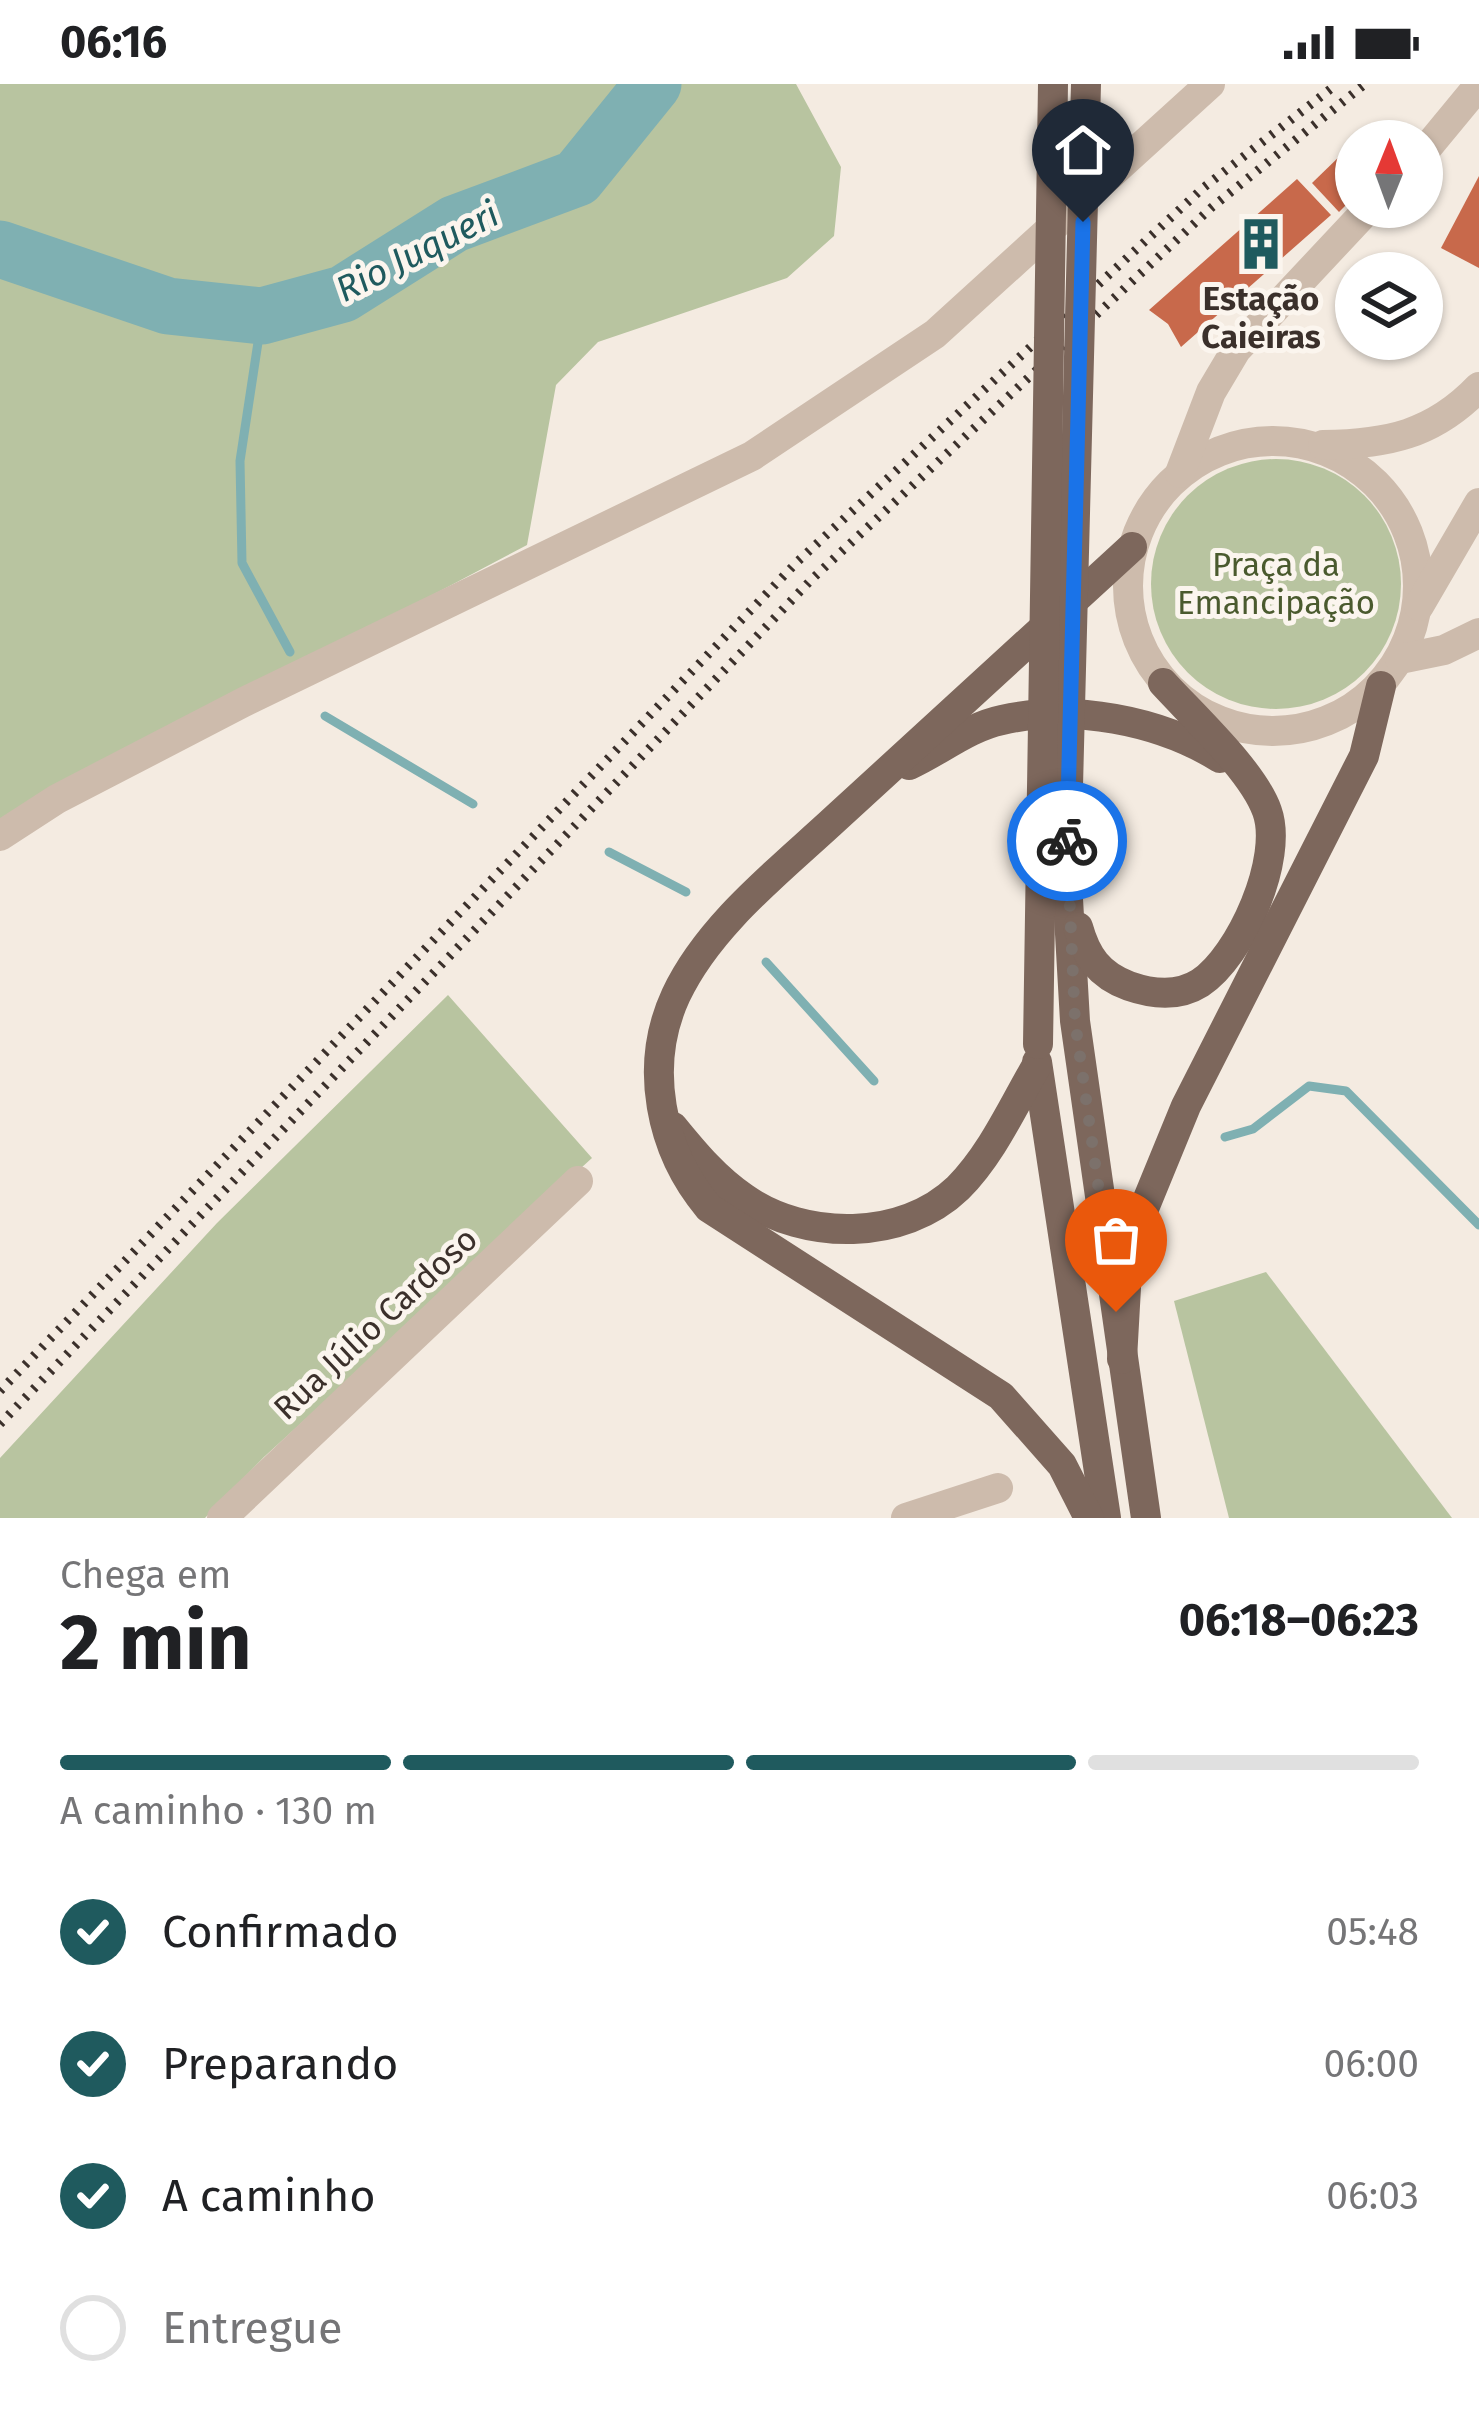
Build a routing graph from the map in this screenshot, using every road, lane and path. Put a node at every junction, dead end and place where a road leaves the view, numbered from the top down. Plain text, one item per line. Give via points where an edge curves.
1 (1053, 84) edge
2 (1087, 84) edge
3 (1210, 84) edge
4 (1479, 85) edge
5 (1443, 129) edge
6 (1350, 228) edge
7 (1479, 386) edge
8 (1309, 445) junction
9 (1180, 473) junction
10 (1479, 503) edge
11 (1132, 548) junction
12 (1419, 606) junction
13 (1479, 633) edge
14 (1400, 659) junction
15 (1163, 683) junction
16 (1381, 686) junction
17 (1240, 728) junction
18 (1164, 731) junction
19 (1206, 732) junction
20 (1237, 769) junction
21 (876, 780) junction
22 (0, 836) edge
23 (1066, 864) junction
24 (1038, 1054) junction
25 (666, 1118) junction
26 (578, 1181) dead end
27 (1122, 1359) junction
28 (998, 1488) dead end
29 (222, 1518) edge
30 (907, 1518) edge
31 (1088, 1518) edge
32 (1106, 1518) edge
33 (1146, 1518) edge

1 - 24 main road, bridge
2 - 23 main road, bridge
3 - 22 street via 935,334 752,456 244,702
4 - 5 street
6 - 9 street via 1236,350
7 - 8 street via 1397,441
8 - 9 street via 1264,440 1220,450
8 - 12 street via 1348,461 1382,488 1412,543
9 - 11 street via 1150,507
10 - 12 street
11 - 15 street via 1130,611
11 - 21 main road
12 - 14 street
13 - 14 street
14 - 16 street
15 - 17 street via 1201,713
15 - 19 main road
16 - 17 street via 1342,716 1295,731
16 - 27 main road via 1364,756 1186,1106 1138,1223
17 - 19 main road
18 - 19 main road
18 - 20 main road
18 - 21 main road via 1085,716 999,720
19 - 20 main road
20 - 23 main road via 1266,806 1273,846 1249,916 1197,985 1152,994 1094,965
21 - 25 main road via 691,968 659,1055
23 - 27 main road via 1075,1021
24 - 25 main road via 982,1161 954,1192 874,1228 788,1220 747,1201
24 - 32 main road
25 - 31 main road via 678,1166 709,1208 1001,1396 1062,1466
26 - 29 street, Rua Júlio Cardoso
27 - 33 main road
28 - 30 street

